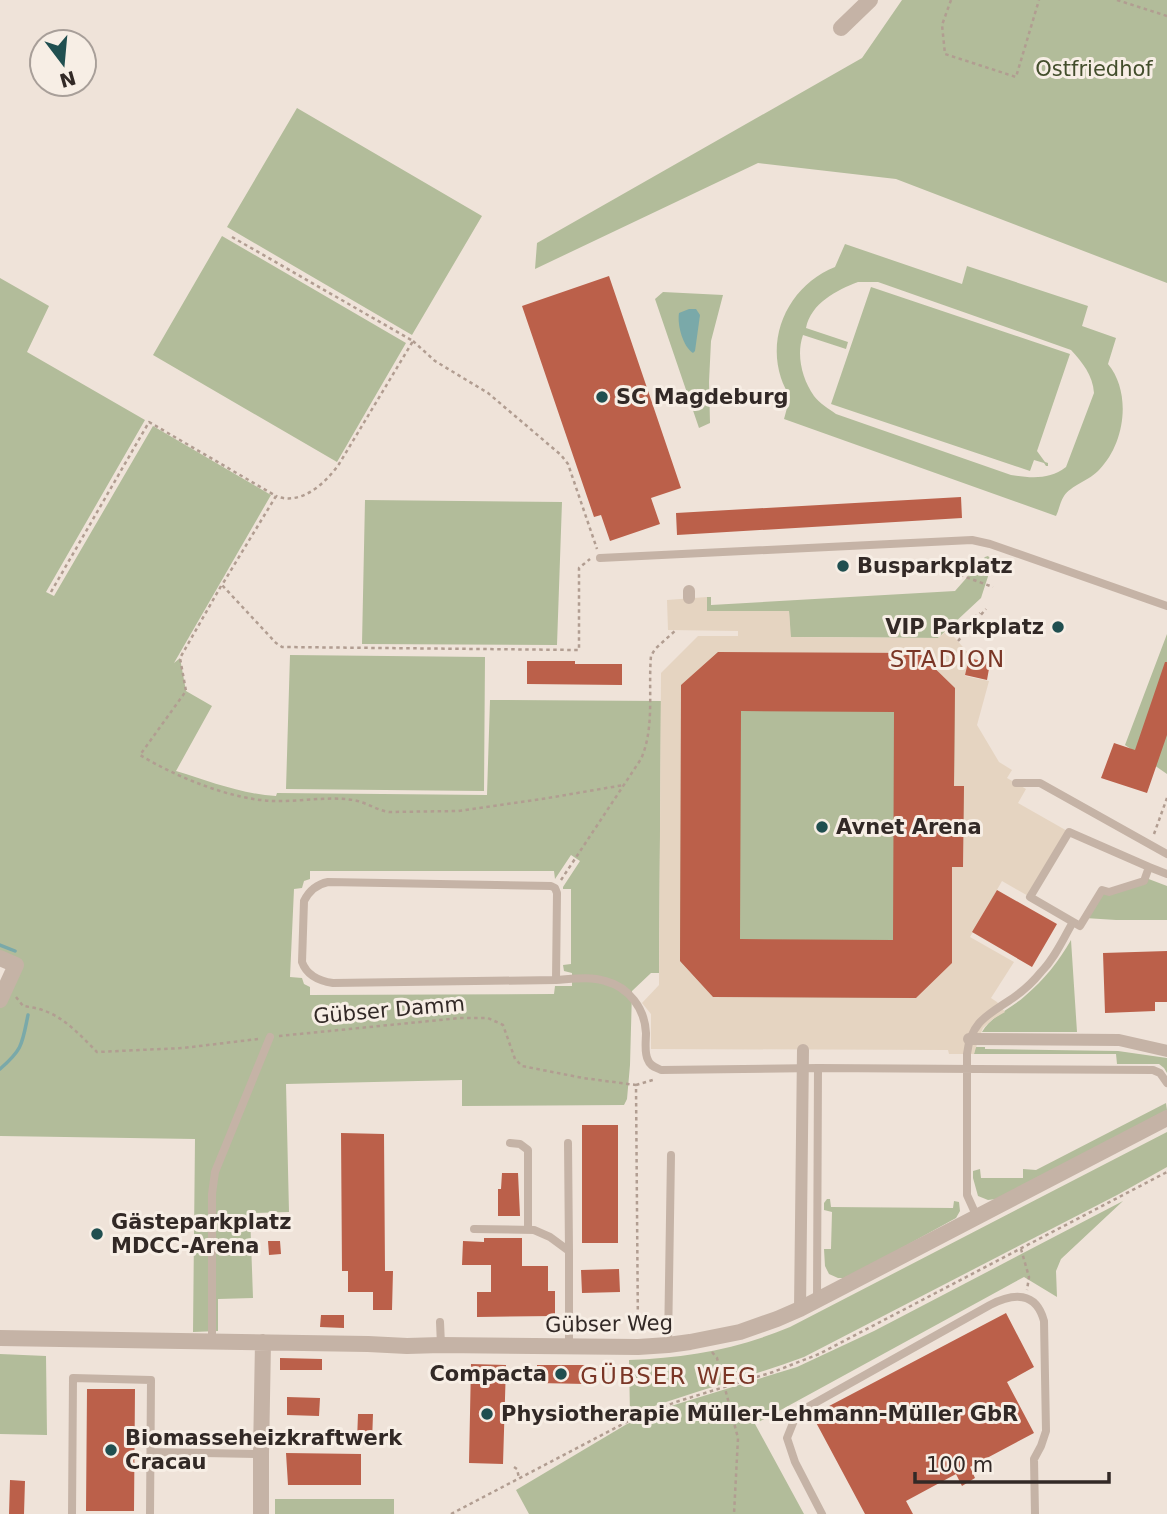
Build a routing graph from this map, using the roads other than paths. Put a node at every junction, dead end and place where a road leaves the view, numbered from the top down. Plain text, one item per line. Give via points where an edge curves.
1 (870, 0) edge
2 (841, 28) dead end
3 (600, 558) road end
4 (1167, 606) edge
5 (1016, 783) dead end
6 (1167, 855) edge
7 (1149, 867) junction
8 (1167, 874) edge
9 (1073, 922) junction
10 (0, 958) edge
11 (556, 980) junction
12 (4, 1000) edge
13 (270, 1037) road end
14 (970, 1039) junction
15 (803, 1050) dead end
16 (1167, 1051) edge
17 (803, 1068) junction
18 (818, 1068) junction
19 (967, 1069) junction
20 (1167, 1083) edge
21 (1167, 1118) edge
22 (510, 1143) dead end
23 (568, 1143) dead end
24 (671, 1155) dead end
25 (977, 1217) junction
26 (474, 1229) dead end
27 (528, 1229) junction
28 (569, 1251) junction
29 (817, 1301) junction
30 (800, 1308) junction
31 (440, 1322) dead end
32 (0, 1338) edge
33 (212, 1341) junction
34 (263, 1342) junction
35 (441, 1345) junction
36 (668, 1345) junction
37 (569, 1346) junction
38 (151, 1452) junction
39 (261, 1454) junction
40 (72, 1514) edge
41 (150, 1514) edge
42 (261, 1514) edge
43 (822, 1514) edge
44 (1035, 1514) edge

1 - 2 street
3 - 4 lane via 971,540
5 - 6 lane via 1040,783
7 - 8 lane
7 - 9 lane via 1144,881 1102,890 1080,926
7 - 9 lane via 1069,832 1030,897
9 - 14 lane via 1042,972 984,1017
10 - 12 street via 16,965
11 - 11 lane via 329,982 312,976 302,962 304,901 322,883 547,885 556,892
11 - 17 lane via 603,980 636,1001 645,1019 652,1066 667,1071
13 - 33 lane via 215,1172
14 - 16 street via 1119,1040
14 - 19 lane
15 - 17 street
17 - 18 lane
17 - 30 street
18 - 19 lane
18 - 29 lane
19 - 20 lane via 1153,1070
19 - 25 lane via 967,1195
21 - 25 street, Gübser Weg
22 - 27 lane via 528,1150
23 - 28 lane
24 - 36 lane
25 - 29 street, Gübser Weg
26 - 27 lane
27 - 28 lane
28 - 37 lane
29 - 30 street, Gübser Weg
30 - 36 street, Gübser Weg via 759,1325
31 - 35 lane
32 - 33 street, Gübser Weg
33 - 34 street, Gübser Weg
34 - 35 street, Gübser Weg
34 - 39 street
35 - 37 street, Gübser Weg
36 - 37 street, Gübser Weg
38 - 39 lane
38 - 40 lane via 151,1380 73,1377
38 - 41 lane
39 - 42 street
43 - 44 lane via 787,1438 797,1413 1010,1297 1026,1298 1038,1307 1044,1321 1046,1432 1034,1459

